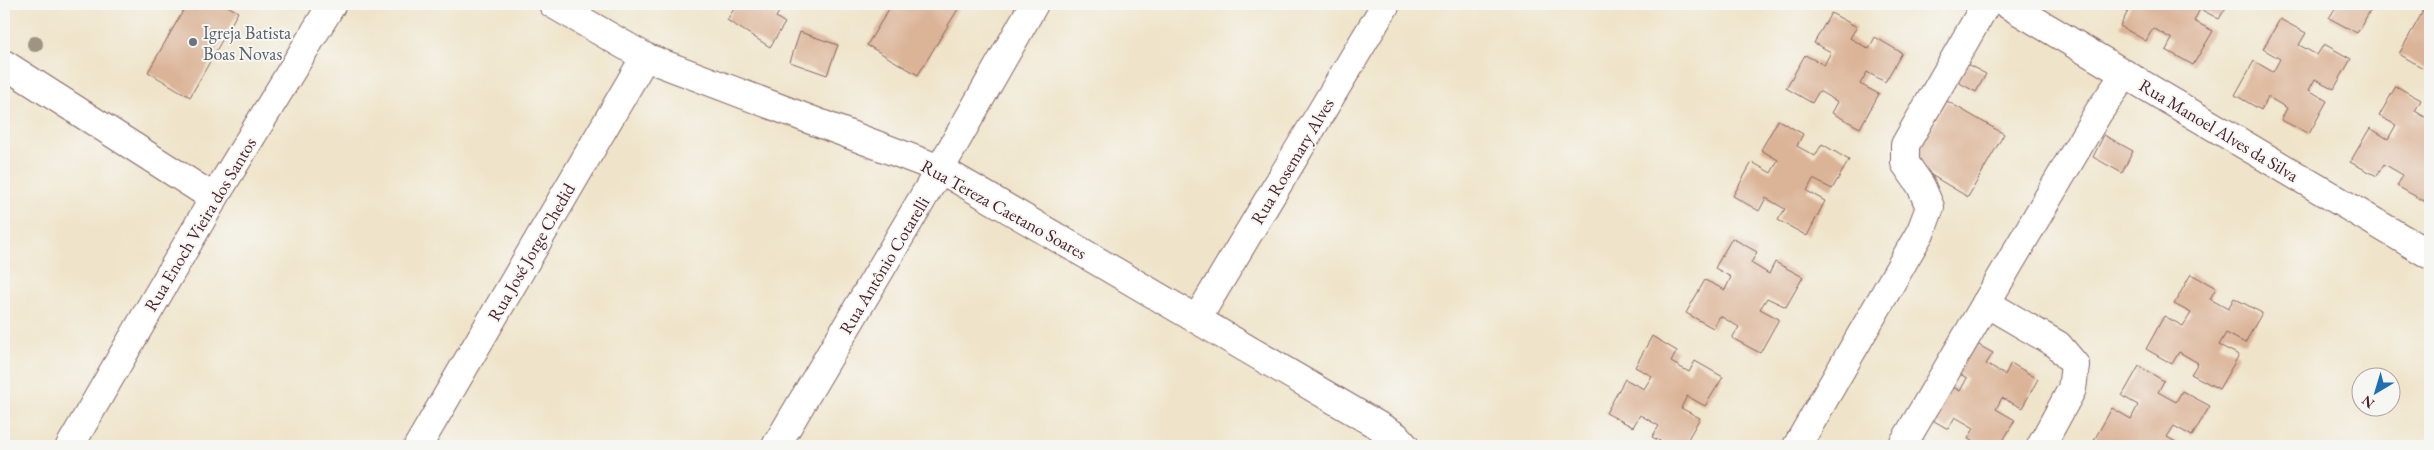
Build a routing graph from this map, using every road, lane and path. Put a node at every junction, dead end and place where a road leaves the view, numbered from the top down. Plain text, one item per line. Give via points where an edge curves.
1 (332, 4) edge
2 (553, 4) edge
3 (1034, 4) edge
4 (1386, 4) edge
5 (1986, 4) edge
6 (2007, 4) edge
7 (645, 57) junction
8 (4, 64) edge
9 (2125, 74) junction
10 (940, 169) junction
11 (214, 198) junction
12 (2430, 256) edge
13 (1986, 303) junction
14 (1197, 319) junction
15 (70, 446) edge
16 (418, 446) edge
17 (776, 446) edge
18 (1405, 446) edge
19 (1797, 446) edge
20 (1902, 446) edge
21 (2041, 446) edge

1 - 11 street, Rua Enoch Vieira dos Santos
2 - 7 street, Rua Tereza Caetano Soares
3 - 10 street, Rua Antônio Cotarelli
4 - 14 street, Rua Rosemary Alves
5 - 19 street via 1905,145 1905,163 1921,186 1930,207 1921,231
6 - 9 street, Rua Manoel Alves da Silva
7 - 10 street, Rua Tereza Caetano Soares
7 - 16 street, Rua José Jorge Chedid
8 - 11 street
9 - 12 street, Rua Manoel Alves da Silva
9 - 13 street via 2098,113
10 - 14 street, Rua Tereza Caetano Soares
10 - 17 street, Rua Antônio Cotarelli
11 - 15 street, Rua Enoch Vieira dos Santos
13 - 20 street
13 - 21 street via 2058,345 2075,364 2072,389
14 - 18 street, Rua Tereza Caetano Soares via 1396,436

